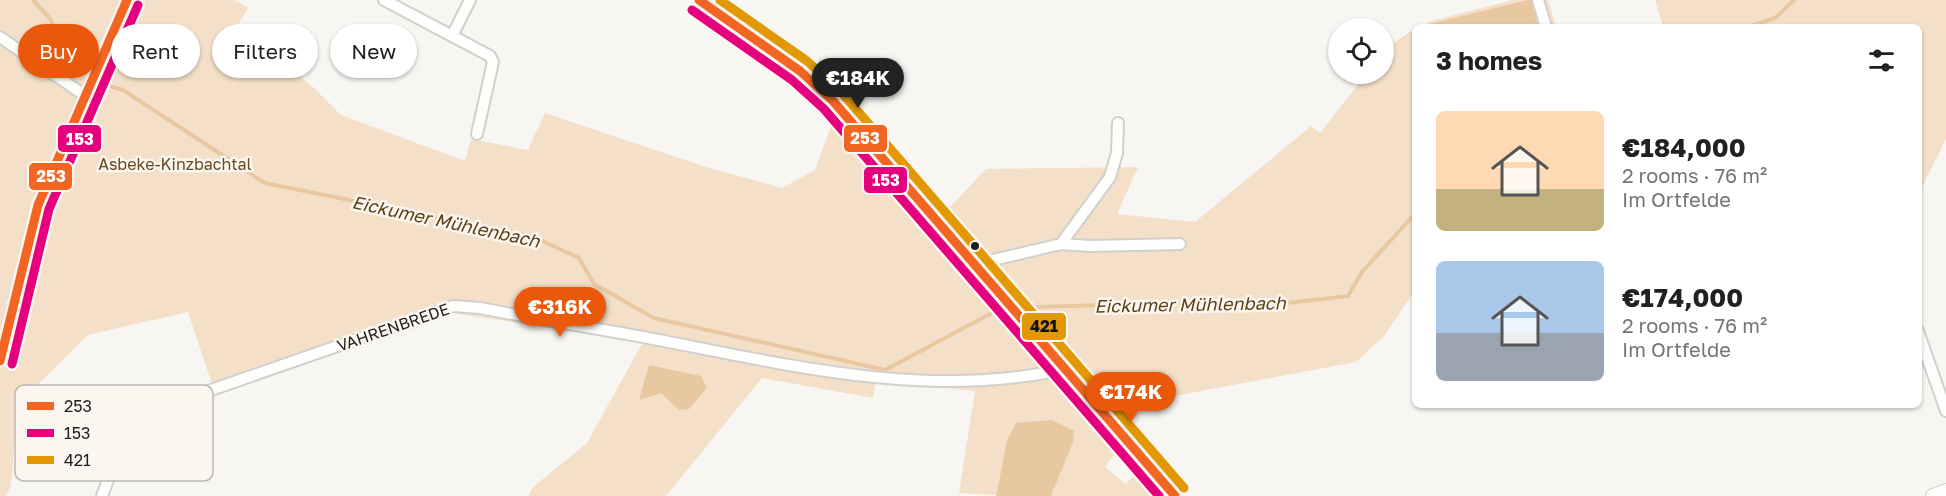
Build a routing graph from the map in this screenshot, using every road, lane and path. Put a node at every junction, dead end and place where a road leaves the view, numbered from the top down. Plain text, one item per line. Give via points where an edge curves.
1 (127, 0) edge
2 (384, 0) edge
3 (470, 0) edge
4 (699, 0) edge
5 (1538, 0) edge
6 (1545, 24) edge
7 (452, 36) junction
8 (0, 37) edge
9 (84, 95) junction
10 (1118, 123) dead end
11 (477, 134) dead end
12 (1061, 244) junction
13 (1180, 244) dead end
14 (976, 264) junction
15 (4, 318) edge
16 (1922, 342) edge
17 (0, 361) edge
18 (1065, 369) junction
19 (213, 389) edge
20 (1946, 411) edge
21 (108, 481) edge
22 (1946, 491) edge
23 (102, 496) edge
24 (1175, 496) edge
25 (1933, 496) edge

1 - 9 street
2 - 7 street
3 - 7 street
4 - 14 street via 818,86
5 - 6 street
7 - 11 street via 490,56 493,62
8 - 9 street
9 - 15 street via 38,205
10 - 12 street via 1117,153 1110,177
12 - 13 street
12 - 14 street
14 - 18 street
15 - 17 street
16 - 20 street
18 - 19 street, VAHRENBREDE via 971,383 858,375 453,306
18 - 24 street
21 - 23 street, VAHRENBREDE
22 - 25 main road

